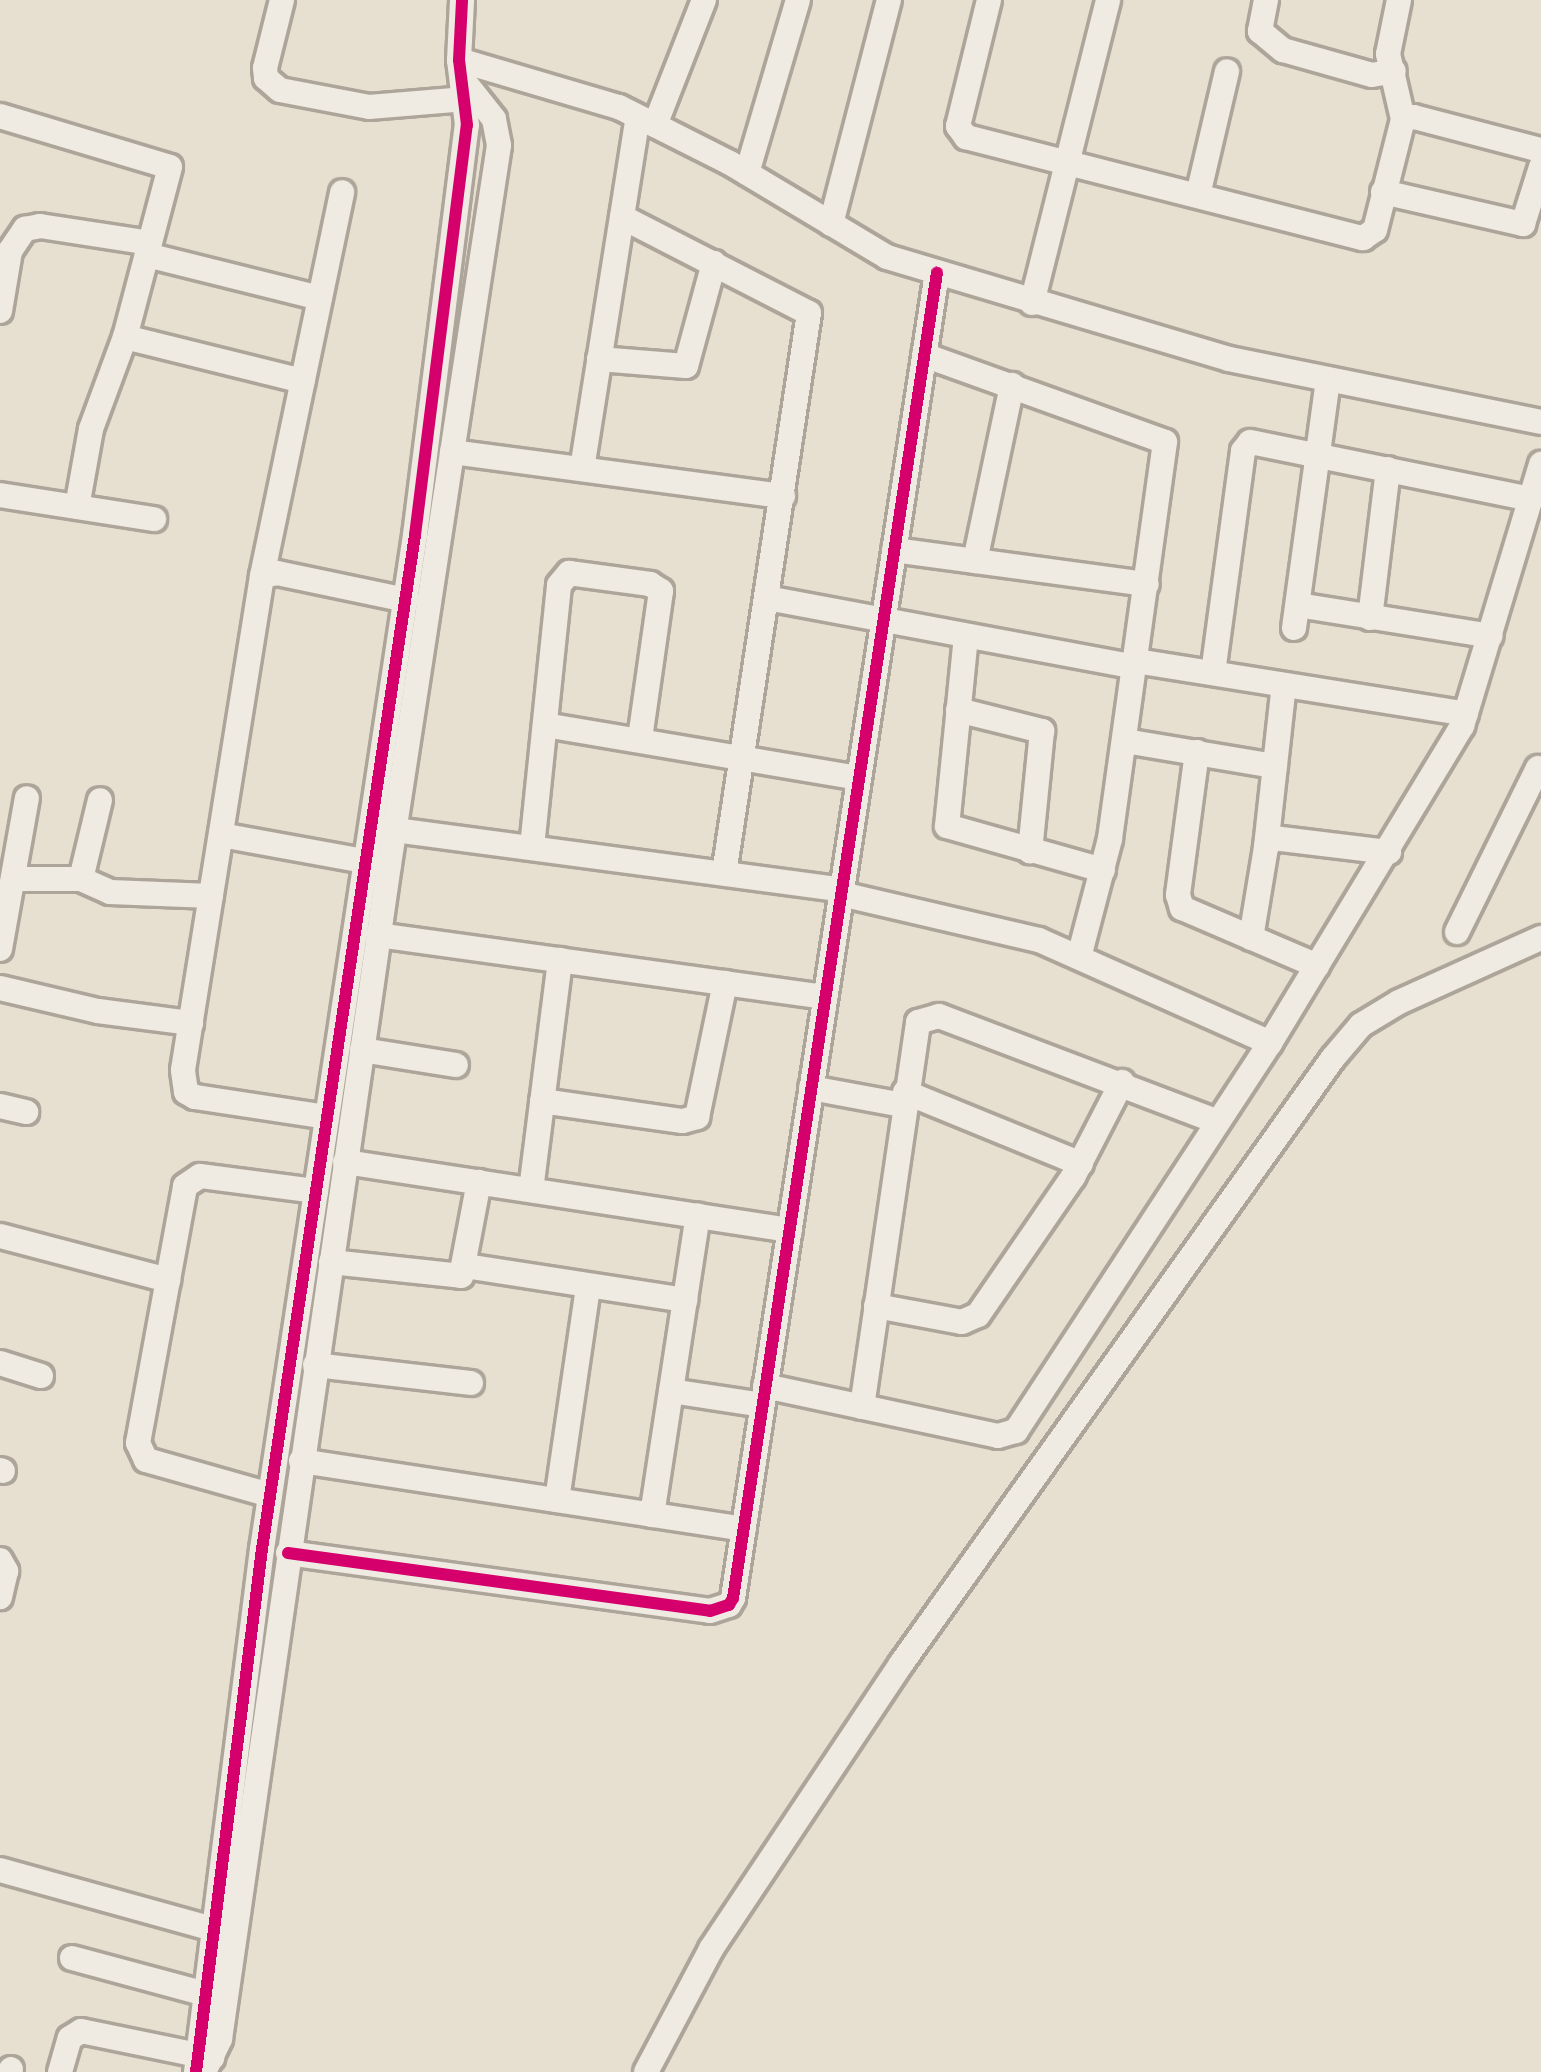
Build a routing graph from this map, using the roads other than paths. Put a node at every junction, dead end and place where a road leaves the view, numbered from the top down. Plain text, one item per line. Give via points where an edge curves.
1 (282, 0) edge
2 (462, 0) edge
3 (704, 0) edge
4 (798, 0) edge
5 (890, 0) edge
6 (989, 0) edge
7 (1108, 0) edge
8 (1266, 0) edge
9 (1399, 0) edge
10 (1227, 71) dead end
11 (1394, 71) junction
12 (463, 80) junction
13 (0, 116) edge
14 (1403, 119) junction
15 (646, 121) junction
16 (1541, 150) edge
17 (1066, 161) junction
18 (1541, 167) edge
19 (747, 173) junction
20 (342, 192) dead end
21 (1383, 192) junction
22 (1198, 195) junction
23 (622, 217) junction
24 (831, 224) junction
25 (1532, 225) edge
26 (148, 249) junction
27 (714, 263) junction
28 (937, 272) junction
29 (320, 298) junction
30 (1032, 303) junction
31 (0, 311) edge
32 (125, 337) junction
33 (924, 355) junction
34 (599, 359) junction
35 (1328, 379) junction
36 (303, 381) junction
37 (1012, 386) junction
38 (1541, 422) edge
39 (452, 452) junction
40 (1318, 454) junction
41 (1541, 464) edge
42 (582, 469) junction
43 (1388, 469) junction
44 (0, 495) edge
45 (783, 496) junction
46 (1531, 500) junction
47 (77, 507) junction
48 (154, 519) dead end
49 (894, 550) junction
50 (975, 561) junction
51 (262, 576) junction
52 (1147, 584) junction
53 (767, 598) junction
54 (406, 600) junction
55 (1370, 618) junction
56 (883, 621) junction
57 (967, 636) junction
58 (1491, 636) junction
59 (1136, 664) junction
60 (1213, 673) junction
61 (1285, 685) junction
62 (958, 710) junction
63 (1466, 714) junction
64 (544, 725) junction
65 (640, 739) junction
66 (1125, 741) junction
67 (1197, 752) junction
68 (742, 761) junction
69 (1540, 764) edge
70 (1275, 766) junction
71 (859, 778) junction
72 (27, 798) dead end
73 (100, 800) dead end
74 (382, 828) junction
75 (221, 835) junction
76 (1266, 847) junction
77 (532, 848) junction
78 (1030, 851) junction
79 (1389, 852) junction
80 (377, 864) junction
81 (1103, 870) junction
82 (724, 874) junction
83 (13, 879) junction
84 (81, 879) junction
85 (842, 892) junction
86 (211, 896) junction
87 (1457, 932) dead end
88 (378, 935) junction
89 (1251, 938) junction
90 (1541, 938) edge
91 (0, 949) edge
92 (1079, 957) junction
93 (560, 960) junction
94 (1317, 966) junction
95 (725, 983) junction
96 (0, 988) edge
97 (825, 997) junction
98 (191, 1023) junction
99 (1270, 1043) junction
100 (362, 1050) junction
101 (455, 1065) dead end
102 (1123, 1082) junction
103 (811, 1088) junction
104 (904, 1098) junction
105 (542, 1101) junction
106 (0, 1106) edge
107 (26, 1112) dead end
108 (327, 1117) junction
109 (1218, 1121) junction
110 (345, 1162) junction
111 (1081, 1164) junction
112 (479, 1183) junction
113 (531, 1190) junction
114 (316, 1191) junction
115 (698, 1216) junction
116 (790, 1230) junction
117 (0, 1236) edge
118 (331, 1262) junction
119 (465, 1266) junction
120 (168, 1280) junction
121 (589, 1287) junction
122 (685, 1300) junction
123 (876, 1306) junction
124 (0, 1363) edge
125 (315, 1365) junction
126 (41, 1376) dead end
127 (471, 1383) dead end
128 (671, 1391) junction
129 (764, 1396) junction
130 (862, 1407) junction
131 (302, 1461) junction
132 (270, 1495) junction
133 (556, 1500) junction
134 (652, 1515) junction
135 (744, 1529) junction
136 (288, 1553) junction
137 (0, 1560) edge
138 (0, 1598) edge
139 (0, 1870) edge
140 (213, 1929) junction
141 (73, 1958) dead end
142 (205, 1994) junction
143 (202, 2064) edge
144 (60, 2072) edge
145 (646, 2072) edge

1 - 12 street via 265,68 280,90 369,107
2 - 12 street
3 - 15 street
4 - 19 street
5 - 24 street
6 - 17 street via 960,132
7 - 17 street
8 - 11 street via 1260,31 1283,50 1372,75
9 - 11 street via 1388,54
10 - 22 street
11 - 14 street
12 - 15 street via 583,94
12 - 39 street via 494,119 499,145
12 - 54 street via 467,125
13 - 26 street via 170,167
14 - 16 street
14 - 21 street
15 - 19 street
15 - 23 street
17 - 22 street
17 - 30 street
18 - 25 street
19 - 24 street
20 - 29 street
21 - 22 street via 1375,230 1364,238
21 - 25 street
23 - 27 street
23 - 34 street
24 - 28 street via 887,257
26 - 29 street
26 - 31 street via 25,229 10,251
26 - 32 street
27 - 34 street via 686,366
27 - 45 street via 809,313
28 - 30 street
28 - 33 street
29 - 36 street
30 - 35 street
32 - 36 street
32 - 47 street via 92,429
33 - 37 street
33 - 49 street
34 - 42 street
35 - 38 street
35 - 40 street
36 - 51 street
37 - 50 street
37 - 52 street via 1165,442
39 - 42 street
39 - 74 street
40 - 43 street
40 - 55 street via 1296,617
40 - 60 street via 1257,440 1245,445
41 - 46 street
42 - 45 street
43 - 46 street
43 - 55 street
44 - 47 street
45 - 53 street
46 - 58 street
47 - 48 street
49 - 50 street
49 - 56 street
50 - 52 street
51 - 54 street
51 - 75 street
52 - 59 street
53 - 56 street
53 - 68 street
54 - 74 street
55 - 58 street
56 - 57 street
56 - 71 street
57 - 59 street
57 - 62 street
58 - 63 street
59 - 60 street
59 - 66 street
60 - 61 street
61 - 63 street
61 - 70 street
62 - 78 street via 947,826
62 - 78 street via 1042,731
63 - 79 street
64 - 65 street
64 - 65 street via 559,585 576,573 613,578 661,591
64 - 77 street
65 - 68 street
66 - 67 street
66 - 81 street
67 - 70 street
67 - 89 street via 1179,902
68 - 71 street
68 - 82 street
69 - 87 street
70 - 76 street
71 - 85 street
72 - 83 street
73 - 84 street
74 - 77 street
74 - 80 street
75 - 80 street
75 - 86 street
76 - 79 street via 1279,837
76 - 89 street
77 - 82 street
78 - 81 street
79 - 94 street
80 - 88 street
80 - 108 street
81 - 92 street
82 - 85 street
83 - 84 street
83 - 91 street
84 - 86 street via 110,892
85 - 92 street via 1011,931
85 - 97 street
86 - 98 street
88 - 93 street
88 - 100 street
89 - 94 street
90 - 145 street via 1399,1002 1361,1025 1333,1058 901,1664 711,1949
92 - 99 street
93 - 95 street
93 - 105 street
94 - 99 street
95 - 97 street
95 - 105 street via 697,1117
96 - 98 street
97 - 103 street
98 - 108 street via 186,1092
99 - 109 street
100 - 101 street
100 - 110 street
102 - 104 street via 928,1016 913,1031
102 - 109 street
102 - 111 street
103 - 104 street
103 - 116 street
104 - 111 street
104 - 123 street
105 - 113 street
106 - 107 street
108 - 114 street
109 - 130 street via 1016,1431 998,1436
110 - 112 street
110 - 118 street
111 - 123 street via 971,1320
112 - 113 street
112 - 119 street
113 - 115 street
114 - 120 street via 191,1178
114 - 132 street
115 - 116 street
115 - 122 street
116 - 129 street
117 - 120 street
118 - 119 street via 455,1278
118 - 125 street
119 - 121 street
120 - 132 street via 140,1454
121 - 122 street
121 - 133 street
122 - 128 street
123 - 130 street
124 - 126 street
125 - 127 street
125 - 131 street
128 - 129 street
128 - 134 street
129 - 130 street
129 - 135 street
131 - 133 street
131 - 136 street
132 - 140 street
133 - 134 street
134 - 135 street
135 - 136 street via 733,1598 710,1611
136 - 143 street
137 - 138 street
139 - 140 street
140 - 142 street
141 - 142 street
142 - 143 street
143 - 144 street via 81,2032 70,2038

